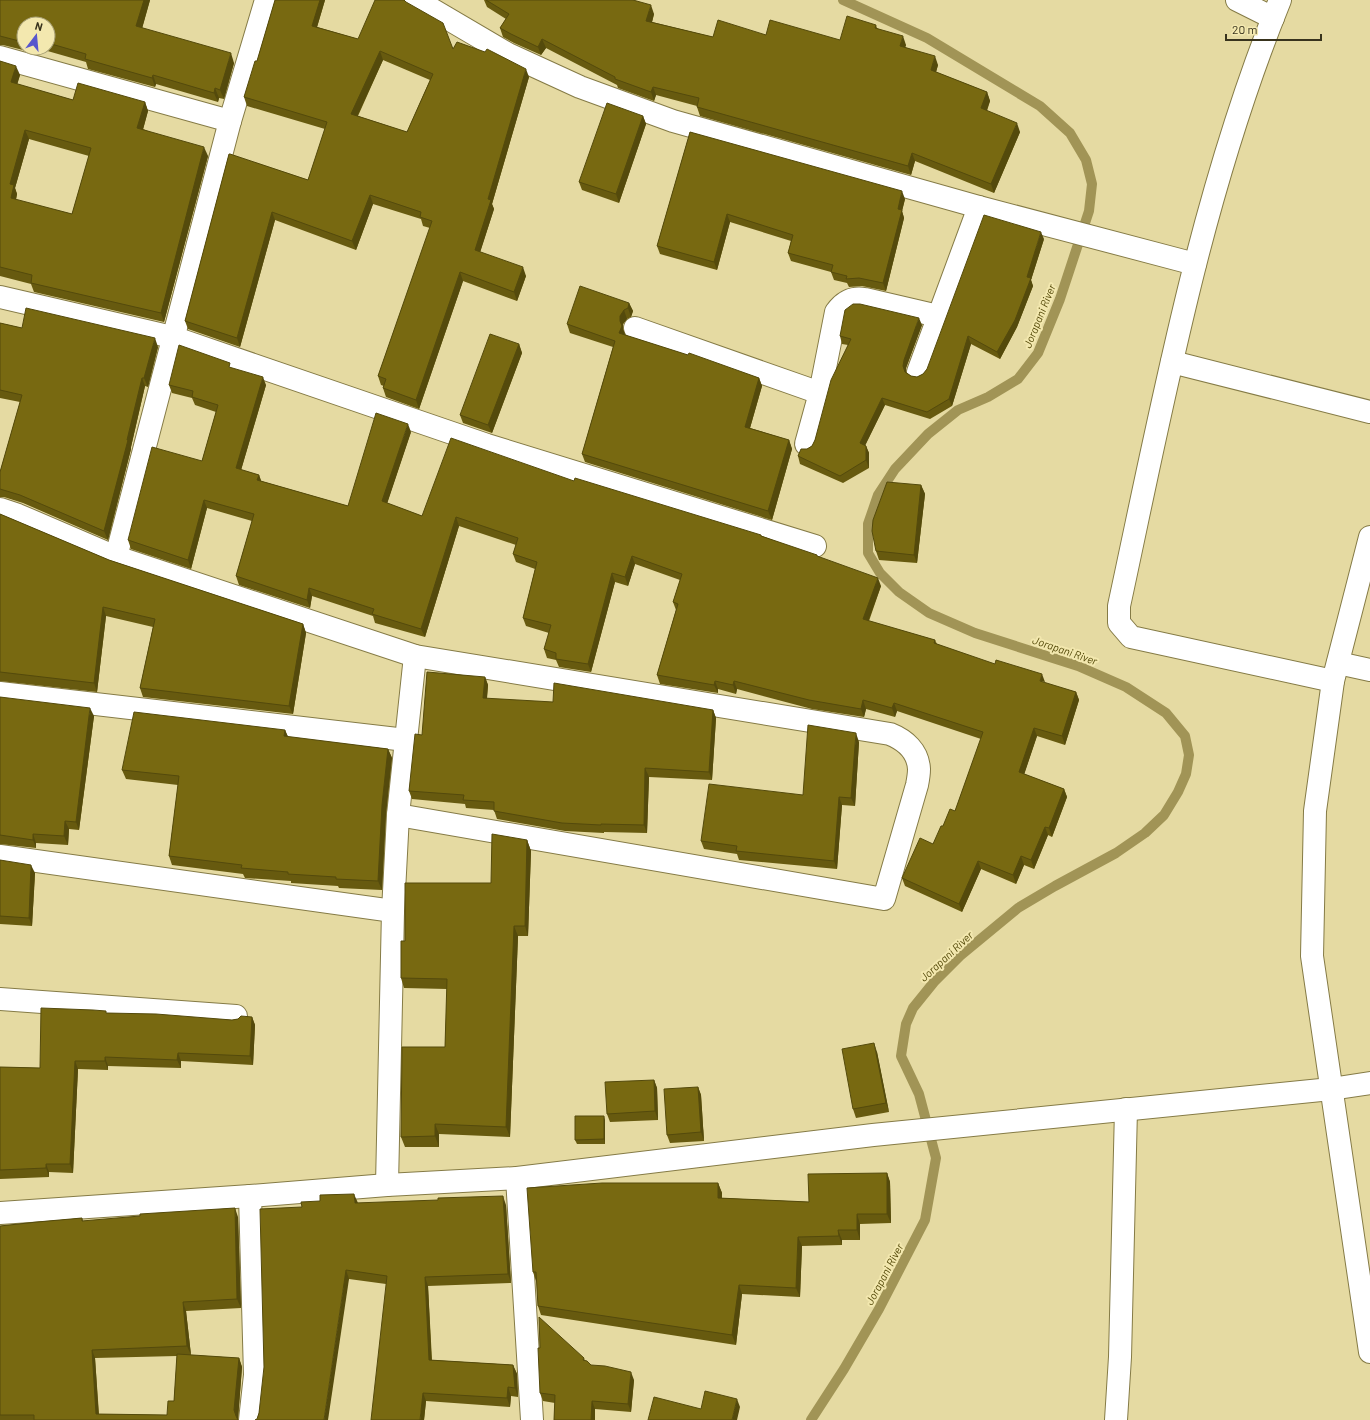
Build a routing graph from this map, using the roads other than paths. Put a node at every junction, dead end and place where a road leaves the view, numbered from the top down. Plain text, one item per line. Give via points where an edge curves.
1 (266, 0) edge
2 (416, 0) edge
3 (1237, 0) edge
4 (1277, 9) edge
5 (0, 57) edge
6 (230, 121) junction
7 (979, 207) junction
8 (1194, 264) junction
9 (0, 297) edge
10 (938, 316) junction
11 (635, 328) dead end
12 (172, 337) junction
13 (1172, 362) junction
14 (918, 372) dead end
15 (820, 393) junction
16 (1370, 412) edge
17 (806, 444) dead end
18 (0, 509) edge
19 (1370, 536) edge
20 (815, 546) dead end
21 (116, 557) junction
22 (415, 656) junction
23 (1370, 670) edge
24 (1336, 672) junction
25 (0, 693) edge
26 (406, 740) junction
27 (398, 814) junction
28 (0, 856) edge
29 (393, 911) junction
30 (0, 999) edge
31 (236, 1016) dead end
32 (1370, 1083) edge
33 (1331, 1089) junction
34 (1126, 1109) junction
35 (517, 1178) junction
36 (386, 1185) junction
37 (250, 1196) junction
38 (0, 1212) edge
39 (1370, 1352) edge
40 (250, 1420) edge
41 (532, 1420) edge
42 (1116, 1420) edge

1 - 6 street
2 - 7 street via 508,54 580,87 666,118
3 - 4 street
4 - 8 street via 1234,128
5 - 6 street
6 - 12 street
7 - 8 street
7 - 10 street
8 - 13 street
9 - 12 street
10 - 14 street
10 - 15 street via 866,299 853,299 841,305 836,312
11 - 15 street
12 - 20 street via 487,445
12 - 21 street
13 - 16 street
13 - 24 street via 1119,606 1119,623 1131,638
15 - 17 street
18 - 21 street
19 - 24 street
21 - 22 street
22 - 26 street
22 - 27 street via 890,734 901,738 910,746 919,768 917,785 884,899
23 - 24 street
24 - 33 street via 1315,811 1312,956
25 - 26 street
26 - 27 street
27 - 29 street
28 - 29 street
29 - 36 street
30 - 31 street
32 - 33 street
33 - 34 street
33 - 39 street
34 - 35 street via 873,1135
34 - 42 street via 1120,1358
35 - 36 street
35 - 41 street
36 - 37 street
37 - 38 street
37 - 40 street via 255,1375

